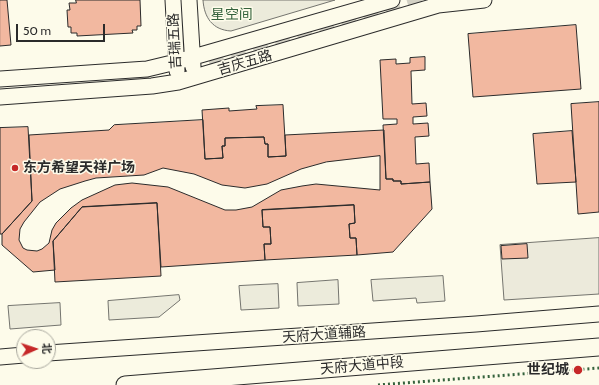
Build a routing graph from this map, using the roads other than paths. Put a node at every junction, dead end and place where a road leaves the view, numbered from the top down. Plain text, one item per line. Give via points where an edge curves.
1 (173, 0) edge
2 (189, 0) edge
3 (392, 0) edge
4 (484, 0) edge
5 (193, 57) junction
6 (176, 62) junction
7 (194, 78) junction
8 (0, 79) edge
9 (178, 82) junction
10 (0, 97) edge
11 (599, 314) edge
12 (599, 348) edge
13 (56, 352) edge
14 (16, 356) edge
15 (0, 357) edge
16 (125, 385) edge

1 - 6 street, 吉瑞五路
2 - 5 street, 吉瑞五路
3 - 5 street, 吉庆五路
4 - 7 street, 吉庆五路 via 438,5
5 - 6 street, 吉庆五路
5 - 7 street, 吉瑞五路
6 - 8 street, 吉庆五路 via 147,69
6 - 9 street, 吉瑞五路
7 - 9 street, 吉庆五路
9 - 10 street, 吉庆五路
11 - 13 street, 天府大道辅路
12 - 16 main road, 天府大道中段
14 - 15 street

